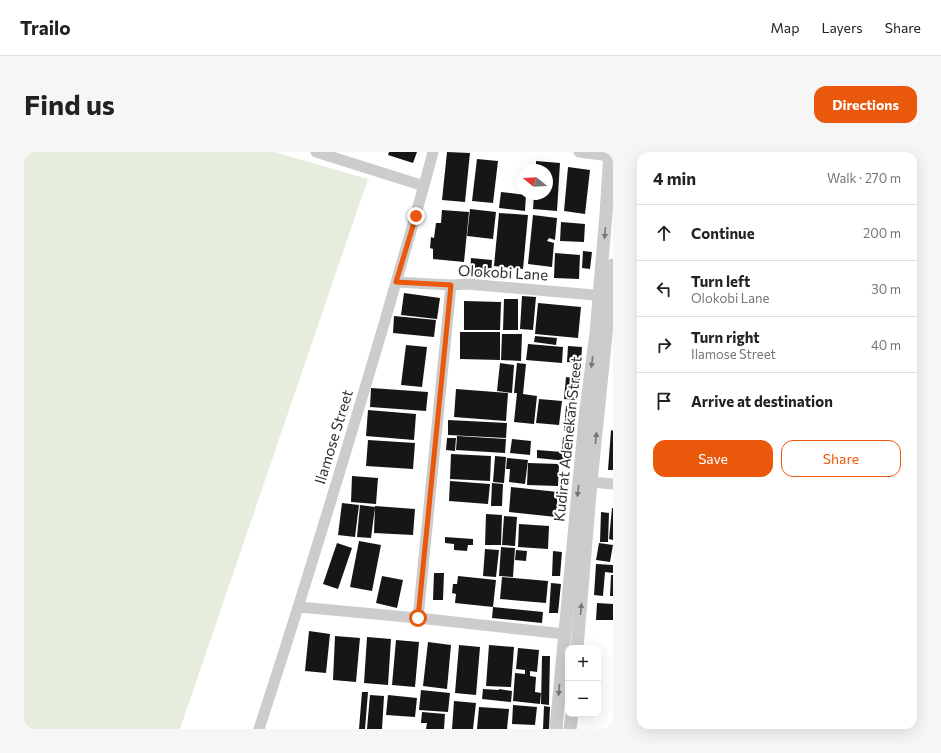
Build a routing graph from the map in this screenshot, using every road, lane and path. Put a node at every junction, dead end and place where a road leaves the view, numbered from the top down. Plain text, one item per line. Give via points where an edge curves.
1 (316, 152) edge
2 (433, 152) edge
3 (579, 152) edge
4 (610, 154) edge
5 (611, 181) edge
6 (424, 186) junction
7 (613, 265) edge
8 (396, 282) junction
9 (451, 285) junction
10 (604, 295) junction
11 (610, 335) edge
12 (591, 482) junction
13 (613, 484) edge
14 (299, 607) junction
15 (418, 618) junction
16 (564, 634) junction
17 (577, 645) edge
18 (572, 717) edge
19 (259, 729) edge
20 (556, 729) edge
21 (570, 729) edge

1 - 6 street
2 - 6 street, Ilamose Street
3 - 4 street
4 - 5 street, Kudirat Adenekan Street
5 -> 10 street, Kudirat Adenekan Street
6 - 8 street, Ilamose Street
7 - 10 street, Kudirat Adenekan Street
8 - 9 street, Olokobi Lane
8 - 14 street, Ilamose Street
9 - 10 street, Olokobi Lane via 467,284
9 - 15 street
10 - 11 street, Kudirat Adenekan Street
10 -> 16 street, Kudirat Adenekan Street via 586,409
12 -> 11 street, Kudirat Adenekan Street
12 - 13 street
17 -> 12 street, Kudirat Adenekan Street
14 - 15 street
14 - 19 street, Ilamose Street
15 - 16 street
16 -> 20 street, Kudirat Adenekan Street
18 - 21 street

